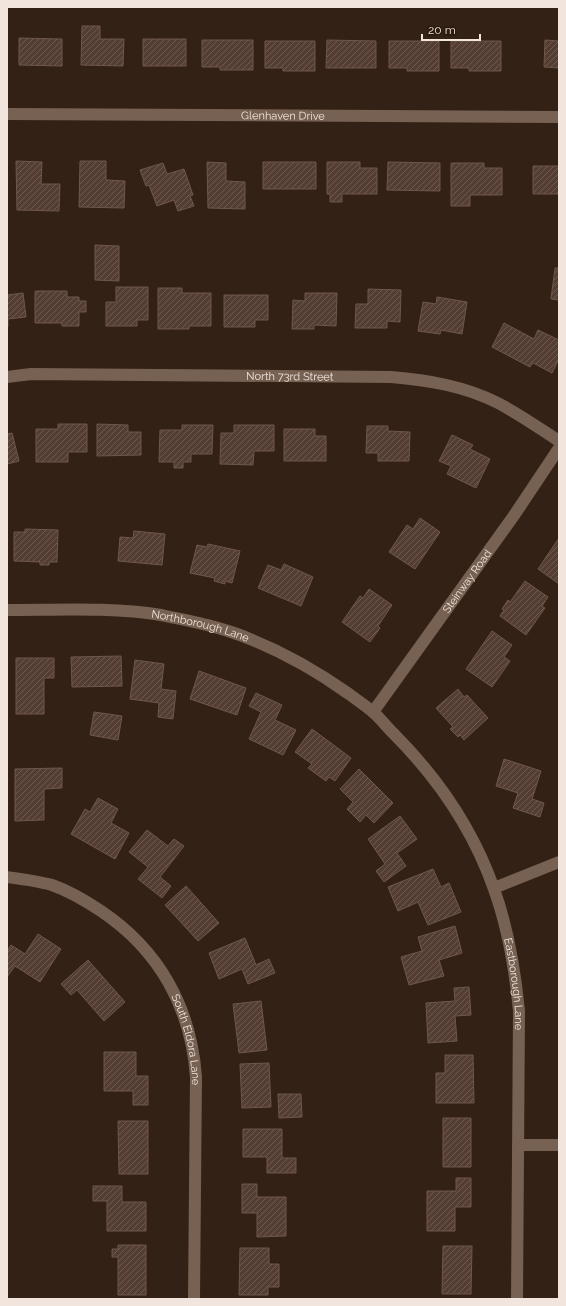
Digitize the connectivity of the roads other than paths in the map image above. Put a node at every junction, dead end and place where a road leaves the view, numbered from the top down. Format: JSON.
{"nodes":[{"id":1,"x":7,"y":114,"type":"edge"},
{"id":2,"x":559,"y":117,"type":"edge"},
{"id":3,"x":7,"y":377,"type":"edge"},
{"id":4,"x":559,"y":441,"type":"edge"},
{"id":5,"x":559,"y":448,"type":"edge"},
{"id":6,"x":7,"y":610,"type":"edge"},
{"id":7,"x":373,"y":712,"type":"junction"},
{"id":8,"x":559,"y":862,"type":"edge"},
{"id":9,"x":7,"y":877,"type":"edge"},
{"id":10,"x":494,"y":888,"type":"junction"},
{"id":11,"x":518,"y":1145,"type":"junction"},
{"id":12,"x":559,"y":1145,"type":"edge"},
{"id":13,"x":194,"y":1299,"type":"edge"},
{"id":14,"x":517,"y":1299,"type":"edge"}],
"edges":[{"from":1,"to":2,"type":"street","name":"Glenhaven Drive"},
{"from":3,"to":4,"type":"street","name":"North 73rd Street"},
{"from":5,"to":7,"type":"street","name":"Steinway Road"},
{"from":6,"to":7,"type":"street","name":"Northborough Lane"},
{"from":7,"to":10,"type":"street","name":"Eastborough Lane"},
{"from":8,"to":10,"type":"street"},
{"from":9,"to":13,"type":"street","name":"South Eldora Lane"},
{"from":10,"to":11,"type":"street","name":"Eastborough Lane"},
{"from":11,"to":12,"type":"street"},
{"from":11,"to":14,"type":"street","name":"Eastborough Lane"}]}
